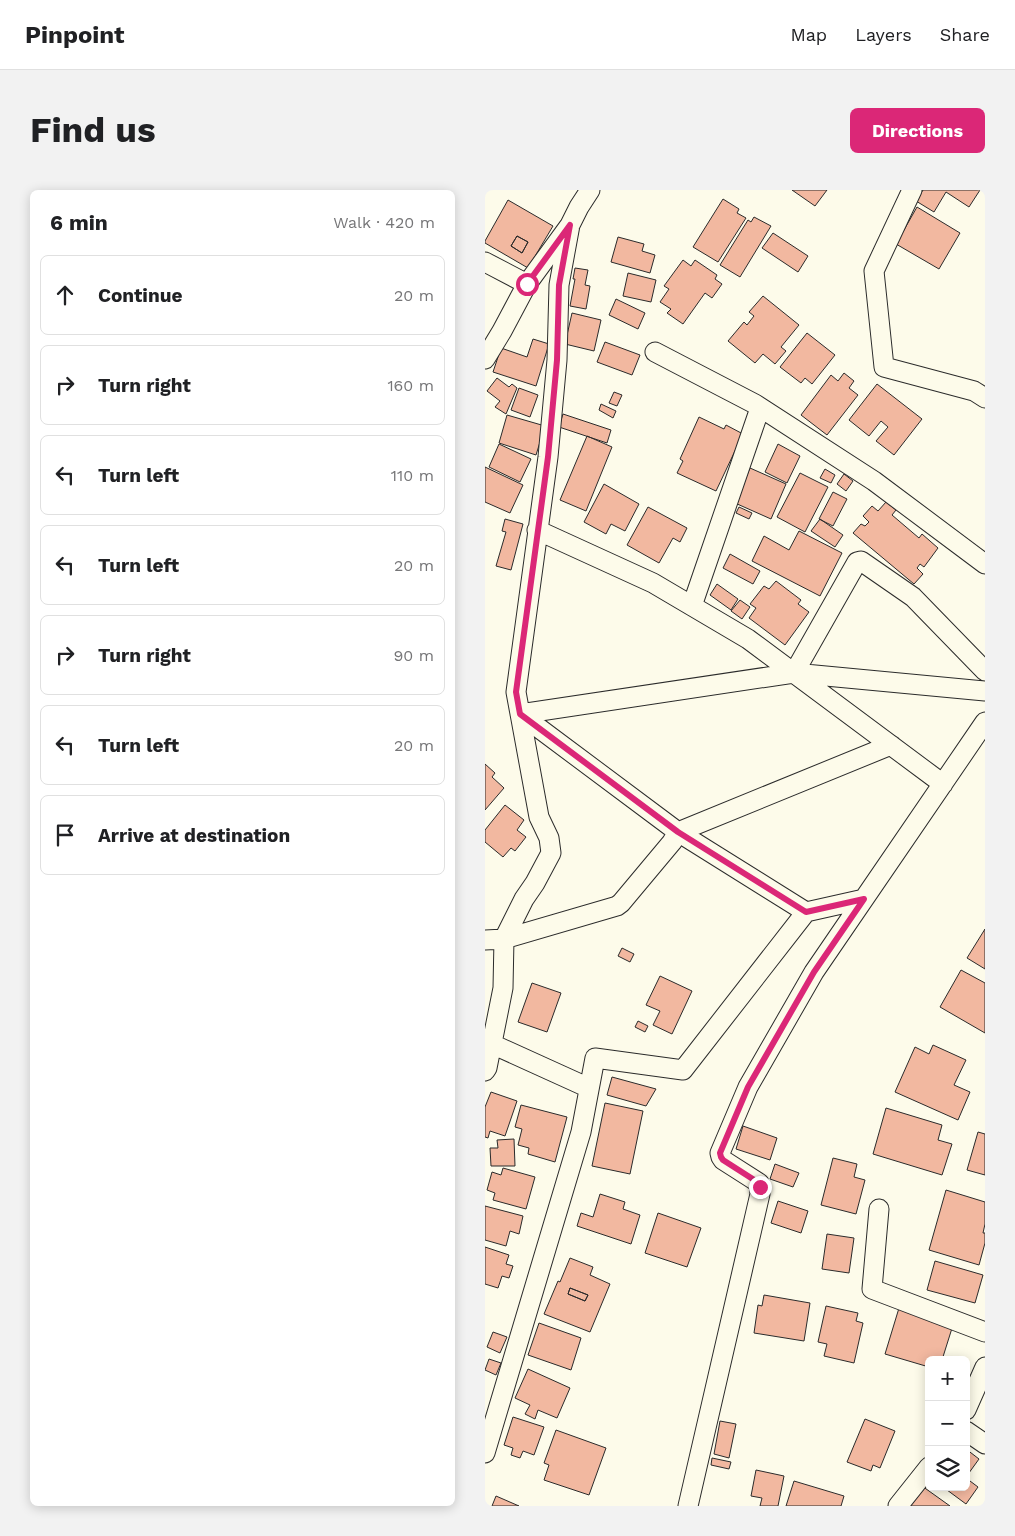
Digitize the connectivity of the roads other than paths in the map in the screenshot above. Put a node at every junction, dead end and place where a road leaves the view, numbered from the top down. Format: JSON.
{"nodes":[{"id":1,"x":590,"y":190,"type":"edge"},
{"id":2,"x":912,"y":190,"type":"edge"},
{"id":3,"x":570,"y":225,"type":"junction"},
{"id":4,"x":485,"y":262,"type":"edge"},
{"id":5,"x":527,"y":284,"type":"junction"},
{"id":6,"x":655,"y":352,"type":"dead end"},
{"id":7,"x":485,"y":359,"type":"edge"},
{"id":8,"x":985,"y":398,"type":"edge"},
{"id":9,"x":760,"y":408,"type":"junction"},
{"id":10,"x":537,"y":530,"type":"junction"},
{"id":11,"x":985,"y":564,"type":"edge"},
{"id":12,"x":692,"y":606,"type":"junction"},
{"id":13,"x":985,"y":671,"type":"edge"},
{"id":14,"x":794,"y":673,"type":"junction"},
{"id":15,"x":985,"y":691,"type":"edge"},
{"id":16,"x":520,"y":714,"type":"junction"},
{"id":17,"x":985,"y":722,"type":"edge"},
{"id":18,"x":891,"y":745,"type":"junction"},
{"id":19,"x":943,"y":784,"type":"junction"},
{"id":20,"x":678,"y":832,"type":"junction"},
{"id":21,"x":864,"y":899,"type":"junction"},
{"id":22,"x":806,"y":912,"type":"junction"},
{"id":23,"x":504,"y":939,"type":"junction"},
{"id":24,"x":485,"y":940,"type":"edge"},
{"id":25,"x":492,"y":1044,"type":"junction"},
{"id":26,"x":485,"y":1072,"type":"edge"},
{"id":27,"x":589,"y":1088,"type":"junction"},
{"id":28,"x":879,"y":1209,"type":"dead end"},
{"id":29,"x":985,"y":1332,"type":"edge"},
{"id":30,"x":985,"y":1367,"type":"edge"},
{"id":31,"x":970,"y":1401,"type":"edge"},
{"id":32,"x":970,"y":1434,"type":"edge"},
{"id":33,"x":985,"y":1444,"type":"edge"},
{"id":34,"x":485,"y":1453,"type":"edge"},
{"id":35,"x":925,"y":1472,"type":"edge"},
{"id":36,"x":688,"y":1506,"type":"edge"},
{"id":37,"x":898,"y":1506,"type":"edge"}],
"edges":[{"from":1,"to":3,"type":"street"},
{"from":2,"to":8,"type":"street"},
{"from":3,"to":5,"type":"street"},
{"from":3,"to":10,"type":"street"},
{"from":4,"to":5,"type":"street"},
{"from":5,"to":7,"type":"street"},
{"from":6,"to":9,"type":"street"},
{"from":9,"to":11,"type":"street"},
{"from":9,"to":12,"type":"street"},
{"from":10,"to":12,"type":"street"},
{"from":10,"to":16,"type":"street"},
{"from":12,"to":14,"type":"street"},
{"from":13,"to":14,"type":"street"},
{"from":14,"to":15,"type":"street"},
{"from":14,"to":16,"type":"street"},
{"from":14,"to":18,"type":"street"},
{"from":16,"to":20,"type":"street"},
{"from":16,"to":23,"type":"street"},
{"from":17,"to":19,"type":"street"},
{"from":18,"to":19,"type":"street"},
{"from":18,"to":20,"type":"street"},
{"from":19,"to":21,"type":"street"},
{"from":20,"to":22,"type":"street"},
{"from":20,"to":23,"type":"street"},
{"from":21,"to":22,"type":"street"},
{"from":21,"to":36,"type":"street"},
{"from":22,"to":27,"type":"street"},
{"from":23,"to":24,"type":"street"},
{"from":23,"to":25,"type":"street"},
{"from":25,"to":26,"type":"street"},
{"from":25,"to":27,"type":"street"},
{"from":27,"to":34,"type":"street"},
{"from":28,"to":29,"type":"street"},
{"from":30,"to":31,"type":"street"},
{"from":32,"to":33,"type":"street"},
{"from":35,"to":37,"type":"street"}]}
